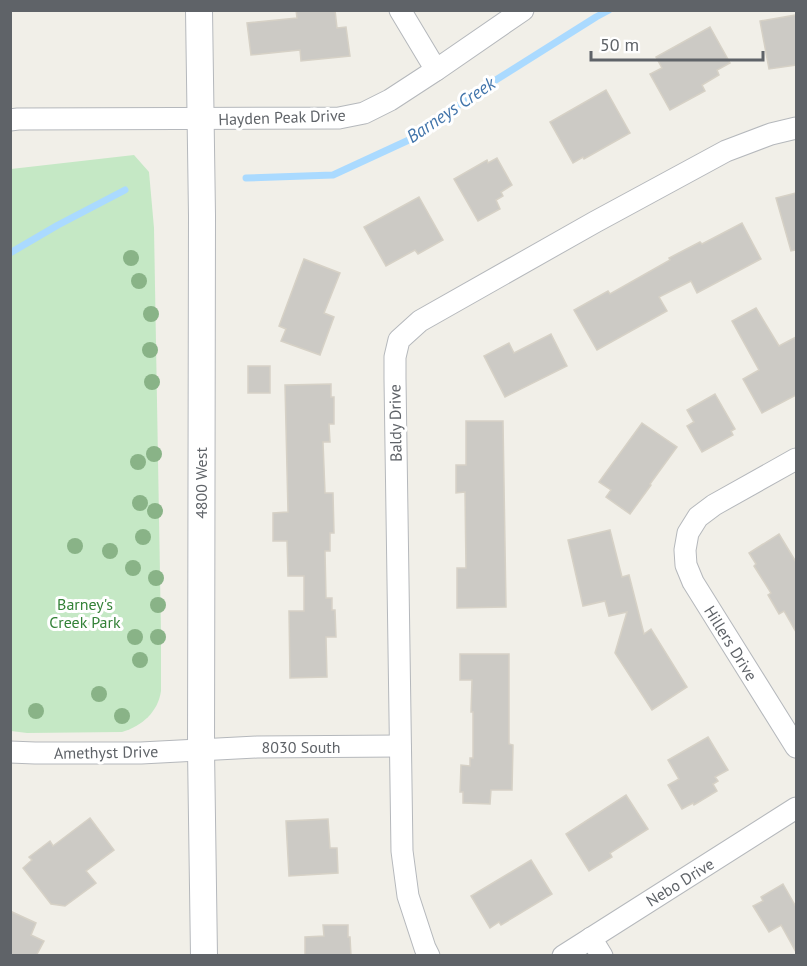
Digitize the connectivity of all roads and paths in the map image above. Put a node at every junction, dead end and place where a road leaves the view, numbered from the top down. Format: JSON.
{"nodes":[{"id":1,"x":199,"y":10,"type":"edge"},
{"id":2,"x":400,"y":10,"type":"edge"},
{"id":3,"x":523,"y":10,"type":"edge"},
{"id":4,"x":436,"y":70,"type":"junction"},
{"id":5,"x":201,"y":119,"type":"junction"},
{"id":6,"x":10,"y":120,"type":"edge"},
{"id":7,"x":796,"y":128,"type":"edge"},
{"id":8,"x":796,"y":459,"type":"edge"},
{"id":9,"x":400,"y":746,"type":"junction"},
{"id":10,"x":796,"y":747,"type":"edge"},
{"id":11,"x":201,"y":750,"type":"junction"},
{"id":12,"x":10,"y":752,"type":"edge"},
{"id":13,"x":796,"y":808,"type":"edge"},
{"id":14,"x":597,"y":947,"type":"edge"},
{"id":15,"x":204,"y":956,"type":"edge"},
{"id":16,"x":429,"y":956,"type":"edge"},
{"id":17,"x":563,"y":956,"type":"edge"}],
"edges":[{"from":1,"to":5,"type":"street","name":"4800 West"},
{"from":2,"to":4,"type":"street"},
{"from":3,"to":4,"type":"street","name":"Hayden Peak Drive"},
{"from":4,"to":5,"type":"street","name":"Hayden Peak Drive"},
{"from":5,"to":6,"type":"street","name":"Hayden Peak Drive"},
{"from":5,"to":11,"type":"street","name":"4800 West"},
{"from":7,"to":9,"type":"street","name":"Baldy Drive"},
{"from":8,"to":10,"type":"street","name":"Hillers Drive"},
{"from":9,"to":11,"type":"street","name":"8030 South"},
{"from":9,"to":16,"type":"street","name":"Baldy Drive"},
{"from":11,"to":12,"type":"street","name":"Amethyst Drive"},
{"from":11,"to":15,"type":"street","name":"4800 West"},
{"from":13,"to":14,"type":"street","name":"Nebo Drive"},
{"from":14,"to":17,"type":"street","name":"Nebo Drive"}]}
